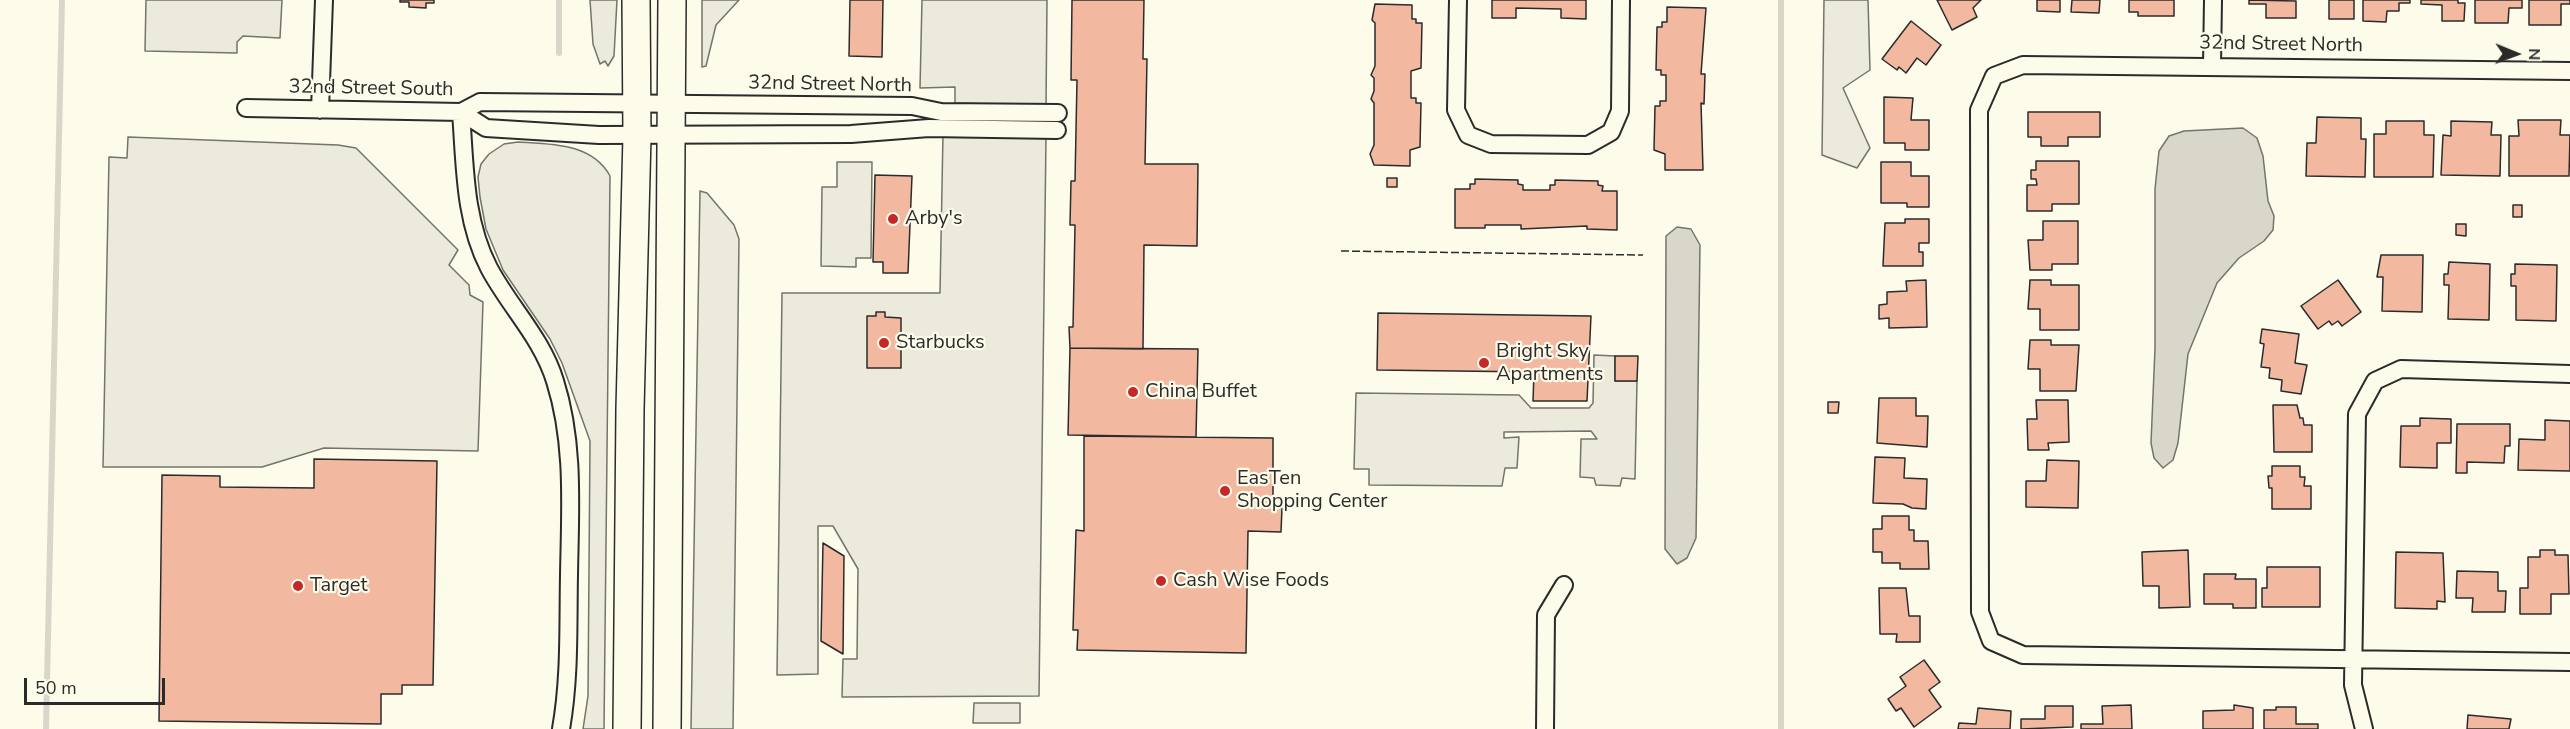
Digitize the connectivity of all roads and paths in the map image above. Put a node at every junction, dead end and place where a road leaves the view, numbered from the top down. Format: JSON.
{"nodes":[{"id":1,"x":324,"y":0,"type":"edge"},
{"id":2,"x":636,"y":0,"type":"edge"},
{"id":3,"x":672,"y":0,"type":"edge"},
{"id":4,"x":1458,"y":0,"type":"edge"},
{"id":5,"x":1621,"y":0,"type":"edge"},
{"id":6,"x":2213,"y":0,"type":"edge"},
{"id":7,"x":2212,"y":65,"type":"junction"},
{"id":8,"x":2570,"y":71,"type":"edge"},
{"id":9,"x":637,"y":103,"type":"junction"},
{"id":10,"x":670,"y":104,"type":"junction"},
{"id":11,"x":246,"y":108,"type":"dead end"},
{"id":12,"x":320,"y":110,"type":"junction"},
{"id":13,"x":461,"y":112,"type":"junction"},
{"id":14,"x":637,"y":136,"type":"junction"},
{"id":15,"x":670,"y":136,"type":"junction"},
{"id":16,"x":2570,"y":374,"type":"edge"},
{"id":17,"x":1564,"y":585,"type":"dead end"},
{"id":18,"x":2353,"y":658,"type":"junction"},
{"id":19,"x":2570,"y":662,"type":"edge"},
{"id":20,"x":561,"y":729,"type":"edge"},
{"id":21,"x":627,"y":729,"type":"edge"},
{"id":22,"x":667,"y":729,"type":"edge"},
{"id":23,"x":1545,"y":729,"type":"edge"},
{"id":24,"x":2364,"y":729,"type":"edge"}],
"edges":[{"from":1,"to":12,"type":"street"},
{"from":2,"to":9,"type":"main road"},
{"from":3,"to":10,"type":"main road"},
{"from":4,"to":5,"type":"street"},
{"from":6,"to":7,"type":"street"},
{"from":7,"to":8,"type":"street","name":"32nd Street North"},
{"from":7,"to":18,"type":"street","name":"32nd Street North"},
{"from":9,"to":10,"type":"street","name":"32nd Street North"},
{"from":9,"to":13,"type":"street","name":"32nd Street South"},
{"from":9,"to":14,"type":"main road"},
{"from":10,"to":15,"type":"main road"},
{"from":10,"to":15,"type":"street","name":"32nd Street North"},
{"from":11,"to":12,"type":"street","name":"32nd Street South"},
{"from":12,"to":13,"type":"street","name":"32nd Street South"},
{"from":13,"to":14,"type":"street","name":"32nd Street North"},
{"from":13,"to":20,"type":"street"},
{"from":14,"to":15,"type":"street","name":"32nd Street North"},
{"from":14,"to":21,"type":"main road"},
{"from":15,"to":22,"type":"main road"},
{"from":16,"to":18,"type":"street"},
{"from":17,"to":23,"type":"street"},
{"from":18,"to":19,"type":"street"},
{"from":18,"to":24,"type":"street"}]}
